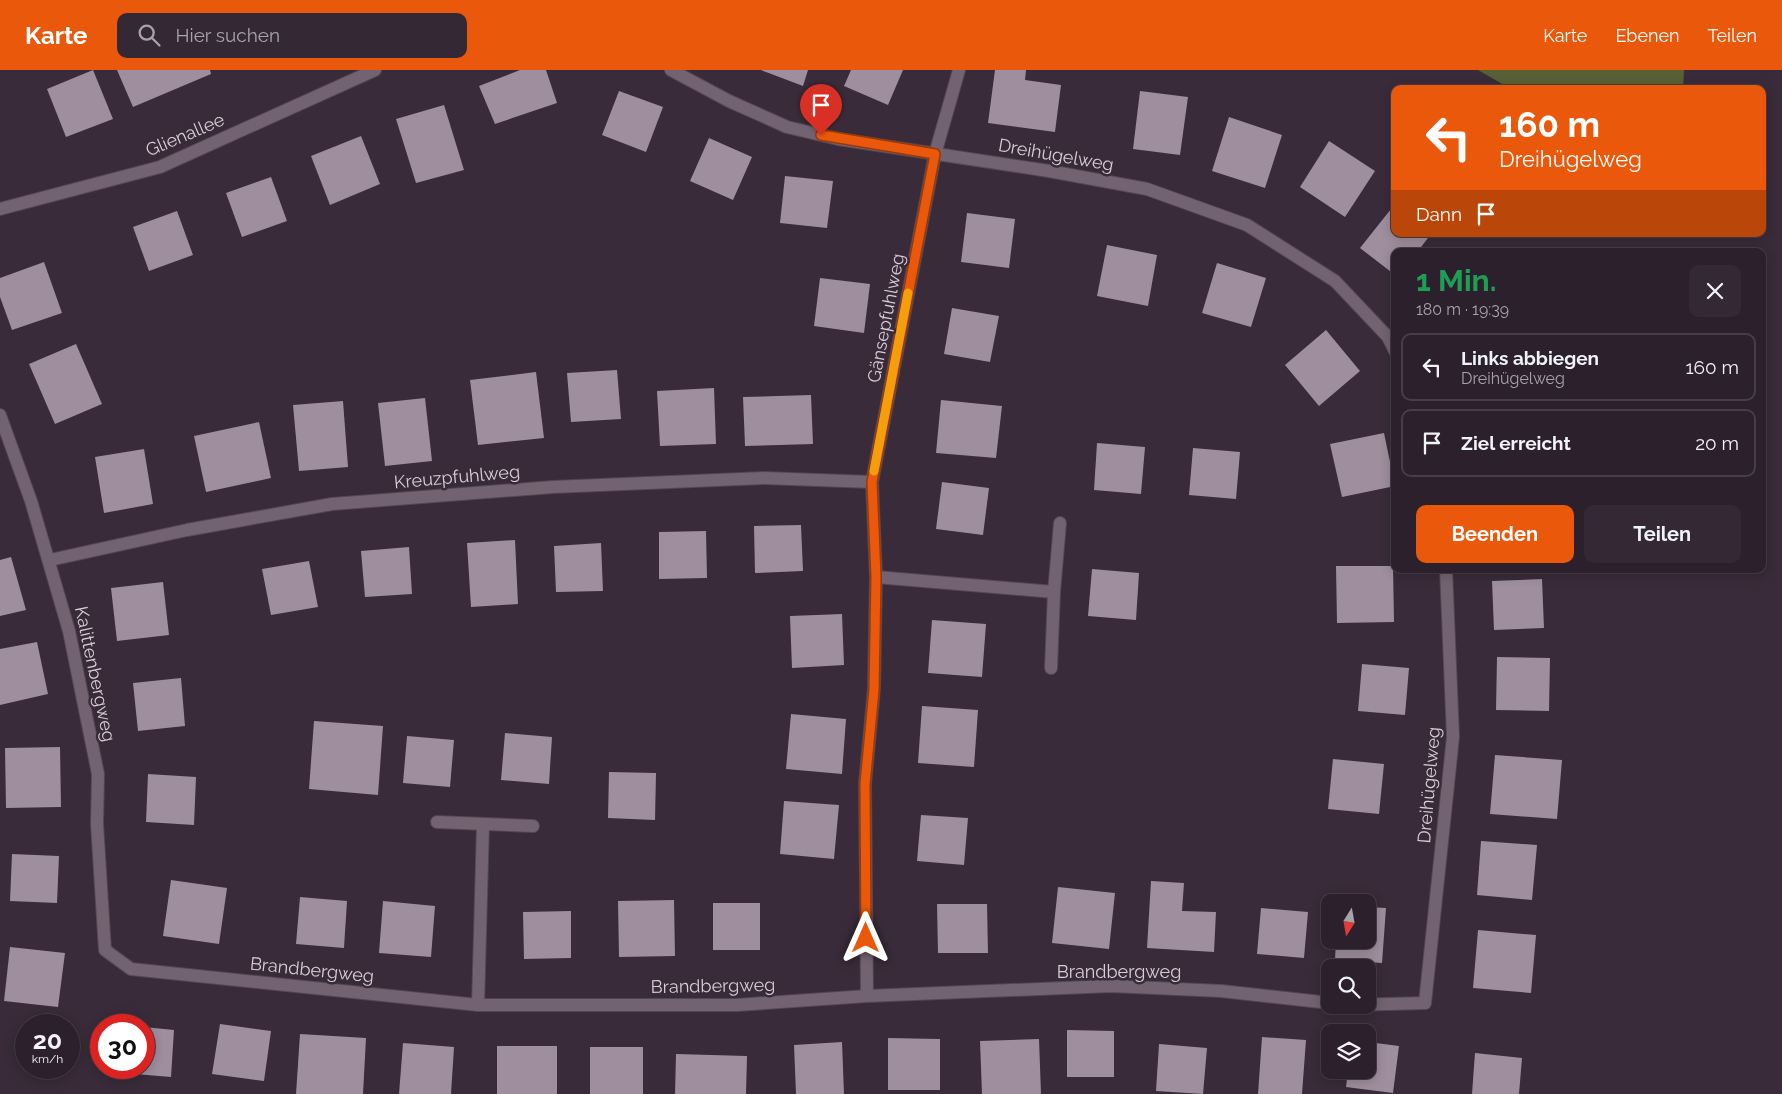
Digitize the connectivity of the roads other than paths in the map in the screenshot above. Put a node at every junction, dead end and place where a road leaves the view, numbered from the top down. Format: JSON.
{"nodes":[{"id":1,"x":375,"y":70,"type":"edge"},
{"id":2,"x":671,"y":70,"type":"edge"},
{"id":3,"x":959,"y":70,"type":"edge"},
{"id":4,"x":935,"y":154,"type":"junction"},
{"id":5,"x":0,"y":209,"type":"edge"},
{"id":6,"x":1391,"y":342,"type":"edge"},
{"id":7,"x":0,"y":415,"type":"edge"},
{"id":8,"x":872,"y":482,"type":"junction"},
{"id":9,"x":1060,"y":523,"type":"dead end"},
{"id":10,"x":50,"y":560,"type":"junction"},
{"id":11,"x":1446,"y":573,"type":"edge"},
{"id":12,"x":876,"y":577,"type":"junction"},
{"id":13,"x":1054,"y":592,"type":"junction"},
{"id":14,"x":1050,"y":668,"type":"dead end"},
{"id":15,"x":437,"y":822,"type":"dead end"},
{"id":16,"x":483,"y":824,"type":"junction"},
{"id":17,"x":533,"y":826,"type":"dead end"},
{"id":18,"x":105,"y":950,"type":"joint"},
{"id":19,"x":867,"y":996,"type":"junction"},
{"id":20,"x":1321,"y":1002,"type":"edge"},
{"id":21,"x":1376,"y":1004,"type":"edge"},
{"id":22,"x":478,"y":1005,"type":"junction"}],
"edges":[{"from":1,"to":5,"type":"street","name":"Glienallee"},
{"from":2,"to":4,"type":"street","name":"Dreihügelweg"},
{"from":3,"to":4,"type":"street","name":"Gänsepfuhlweg"},
{"from":4,"to":6,"type":"street","name":"Dreihügelweg"},
{"from":4,"to":8,"type":"street","name":"Gänsepfuhlweg"},
{"from":7,"to":10,"type":"street","name":"Kalittenbergweg"},
{"from":8,"to":10,"type":"street","name":"Kreuzpfuhlweg"},
{"from":8,"to":12,"type":"street","name":"Gänsepfuhlweg"},
{"from":9,"to":13,"type":"street"},
{"from":10,"to":18,"type":"street","name":"Kalittenbergweg"},
{"from":11,"to":21,"type":"street","name":"Dreihügelweg"},
{"from":12,"to":13,"type":"street"},
{"from":12,"to":19,"type":"street","name":"Gänsepfuhlweg"},
{"from":13,"to":14,"type":"street"},
{"from":15,"to":16,"type":"street"},
{"from":16,"to":17,"type":"street"},
{"from":16,"to":22,"type":"street"},
{"from":18,"to":22,"type":"street","name":"Brandbergweg"},
{"from":19,"to":20,"type":"street","name":"Brandbergweg"},
{"from":19,"to":22,"type":"street","name":"Brandbergweg"}]}
